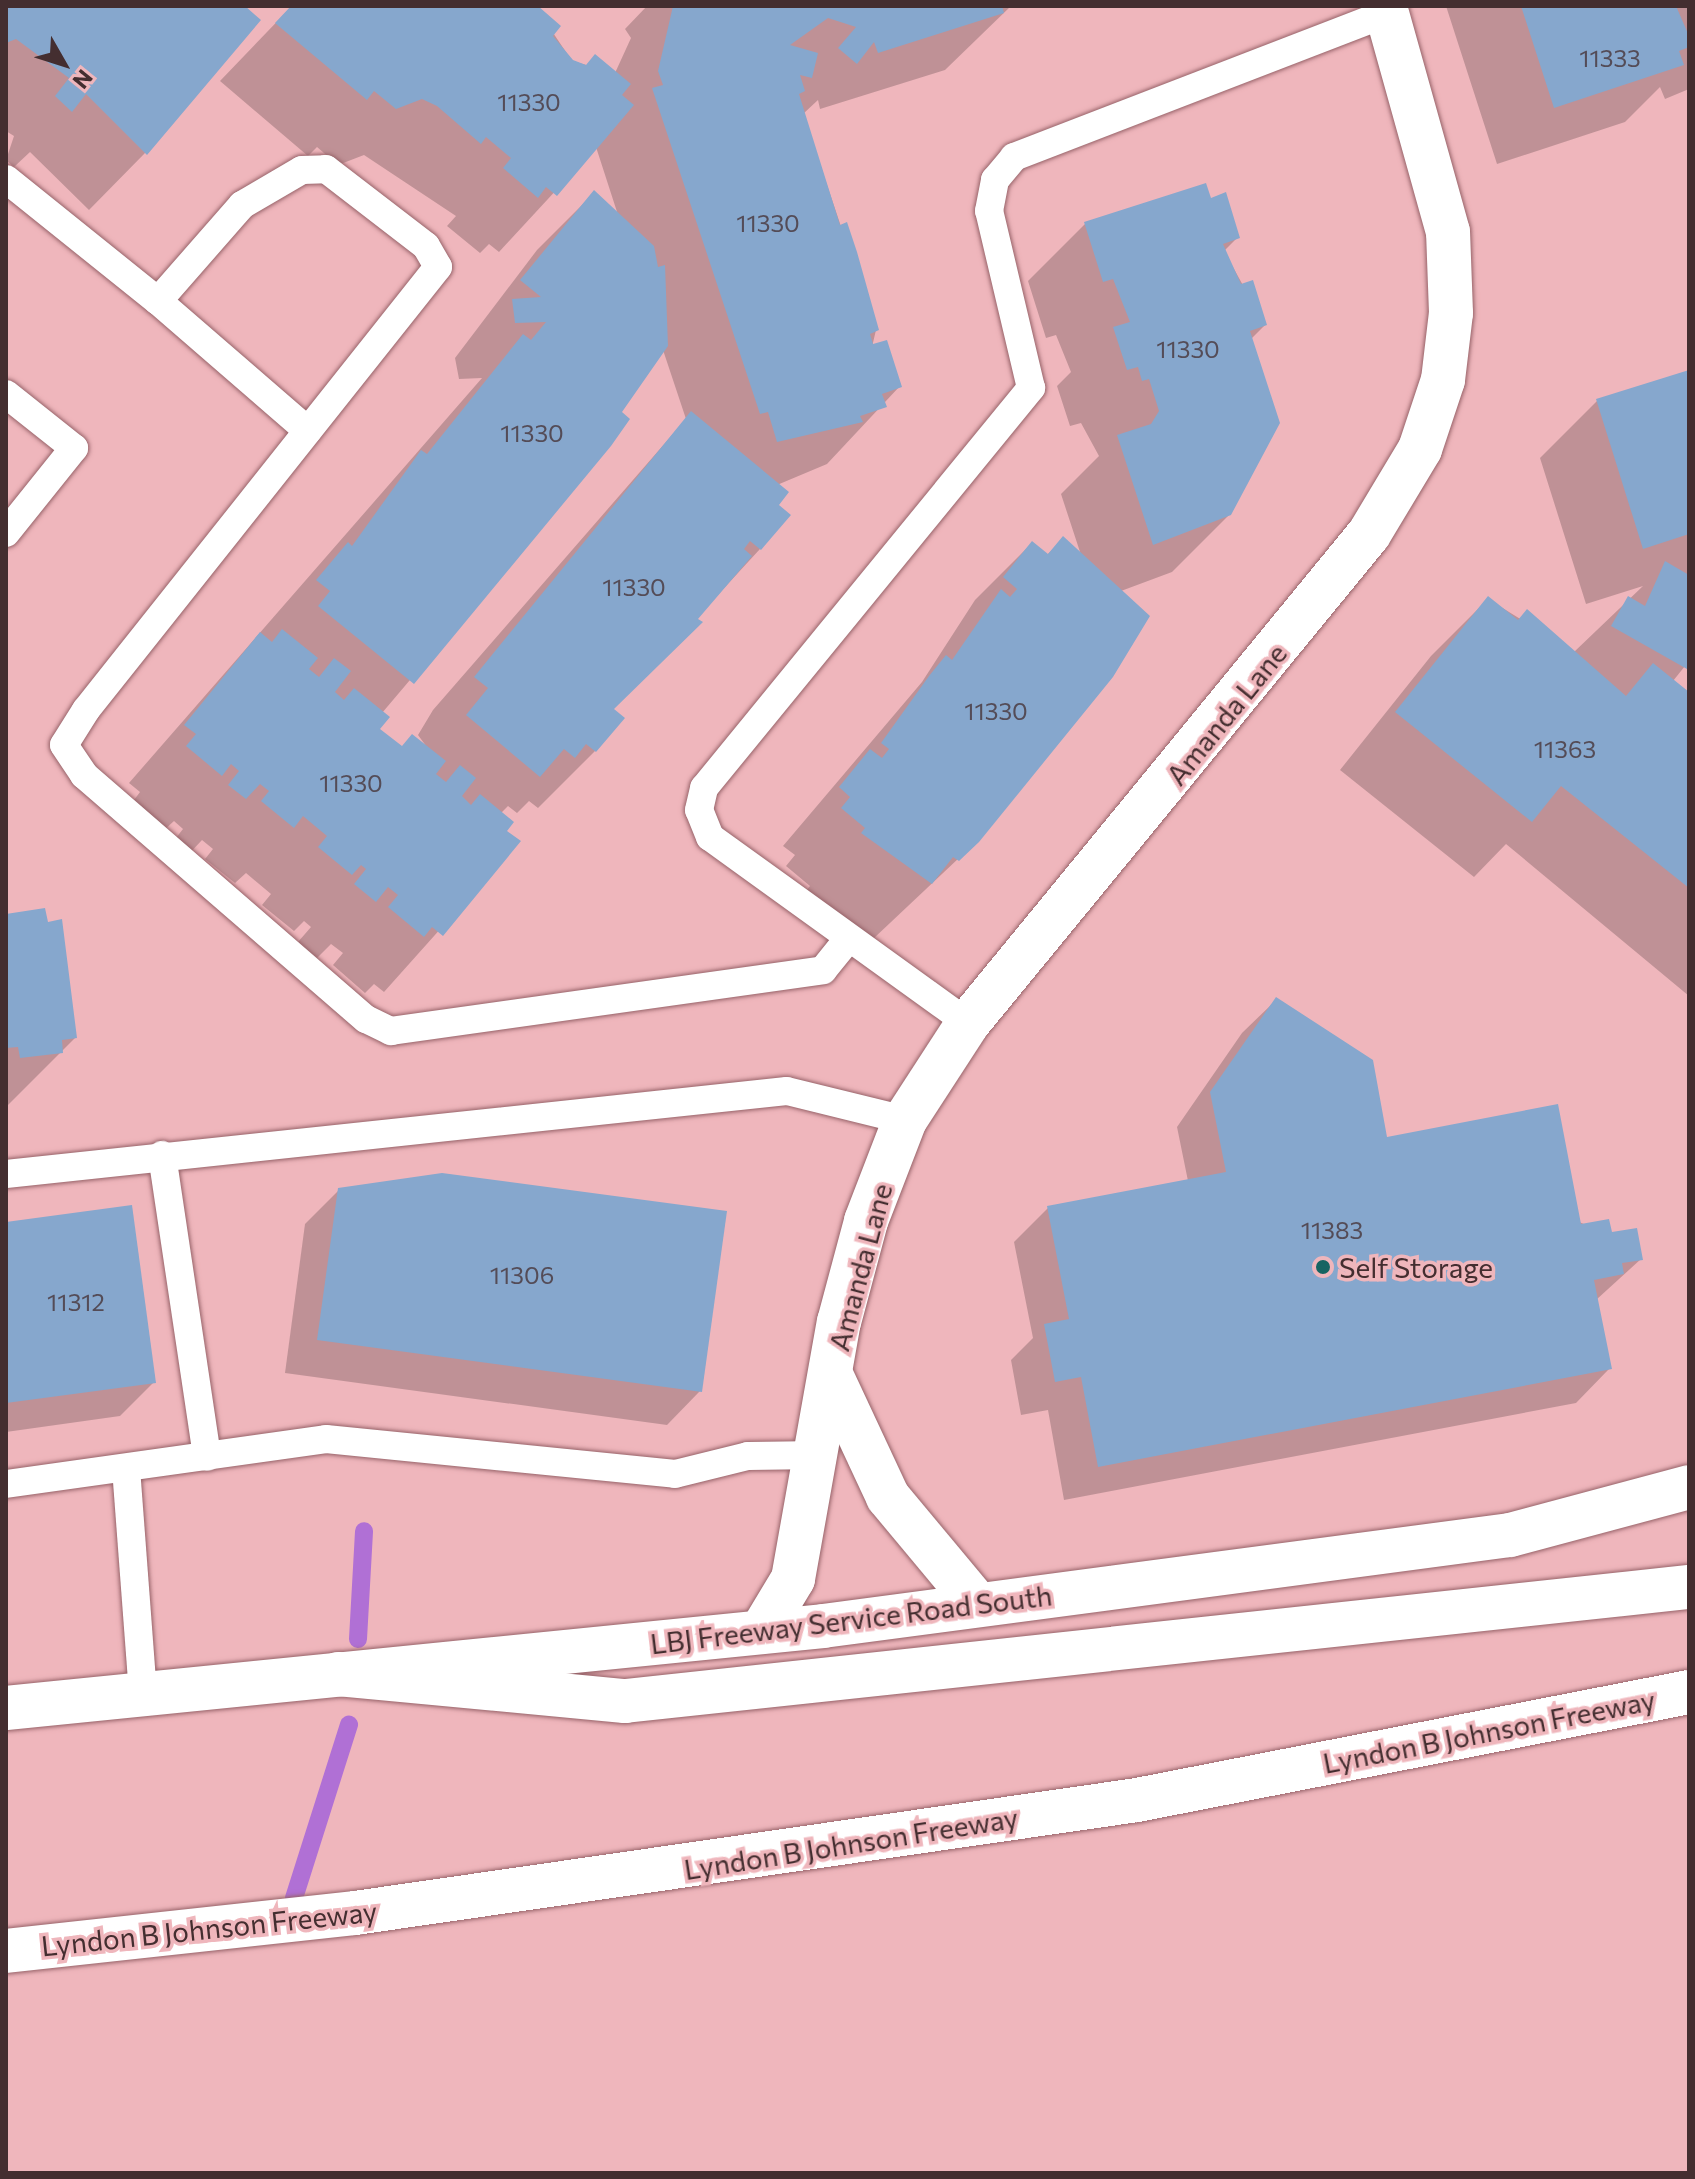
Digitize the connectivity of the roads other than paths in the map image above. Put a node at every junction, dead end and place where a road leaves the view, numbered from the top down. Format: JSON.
{"nodes":[{"id":1,"x":1386,"y":9,"type":"edge"},
{"id":2,"x":6,"y":179,"type":"edge"},
{"id":3,"x":158,"y":301,"type":"junction"},
{"id":4,"x":6,"y":394,"type":"edge"},
{"id":5,"x":308,"y":431,"type":"junction"},
{"id":6,"x":6,"y":533,"type":"edge"},
{"id":7,"x":848,"y":939,"type":"junction"},
{"id":8,"x":968,"y":1023,"type":"junction"},
{"id":9,"x":905,"y":1120,"type":"junction"},
{"id":10,"x":162,"y":1155,"type":"junction"},
{"id":11,"x":6,"y":1174,"type":"edge"},
{"id":12,"x":832,"y":1377,"type":"junction"},
{"id":13,"x":820,"y":1455,"type":"junction"},
{"id":14,"x":207,"y":1457,"type":"junction"},
{"id":15,"x":126,"y":1468,"type":"junction"},
{"id":16,"x":6,"y":1484,"type":"edge"},
{"id":17,"x":1689,"y":1487,"type":"edge"},
{"id":18,"x":1689,"y":1587,"type":"edge"},
{"id":19,"x":977,"y":1604,"type":"junction"},
{"id":20,"x":761,"y":1632,"type":"junction"},
{"id":21,"x":338,"y":1674,"type":"junction"},
{"id":22,"x":1689,"y":1692,"type":"edge"},
{"id":23,"x":143,"y":1694,"type":"junction"},
{"id":24,"x":6,"y":1708,"type":"edge"},
{"id":25,"x":6,"y":1951,"type":"edge"}],
"edges":[{"from":1,"to":7,"type":"lane"},
{"from":1,"to":8,"type":"main road","name":"Amanda Lane"},
{"from":2,"to":3,"type":"lane"},
{"from":3,"to":5,"type":"lane"},
{"from":3,"to":5,"type":"lane"},
{"from":4,"to":6,"type":"lane"},
{"from":5,"to":7,"type":"lane"},
{"from":7,"to":8,"type":"lane"},
{"from":8,"to":9,"type":"main road","name":"Amanda Lane"},
{"from":9,"to":10,"type":"lane"},
{"from":9,"to":12,"type":"main road","name":"Amanda Lane"},
{"from":10,"to":11,"type":"lane"},
{"from":10,"to":14,"type":"lane"},
{"from":12,"to":13,"type":"main road","name":"Amanda Lane"},
{"from":12,"to":19,"type":"main road","name":"Amanda Lane"},
{"from":13,"to":14,"type":"lane"},
{"from":13,"to":20,"type":"main road","name":"Amanda Lane"},
{"from":14,"to":15,"type":"lane"},
{"from":15,"to":16,"type":"lane"},
{"from":15,"to":23,"type":"lane"},
{"from":17,"to":19,"type":"main road","name":"LBJ Freeway Service Road South"},
{"from":18,"to":21,"type":"main road"},
{"from":19,"to":20,"type":"main road","name":"LBJ Freeway Service Road South"},
{"from":20,"to":21,"type":"main road","name":"LBJ Freeway Service Road South"},
{"from":21,"to":23,"type":"main road","name":"LBJ Freeway Service Road South"},
{"from":22,"to":25,"type":"main road","name":"Lyndon B Johnson Freeway"},
{"from":23,"to":24,"type":"main road","name":"LBJ Freeway Service Road South"}]}
